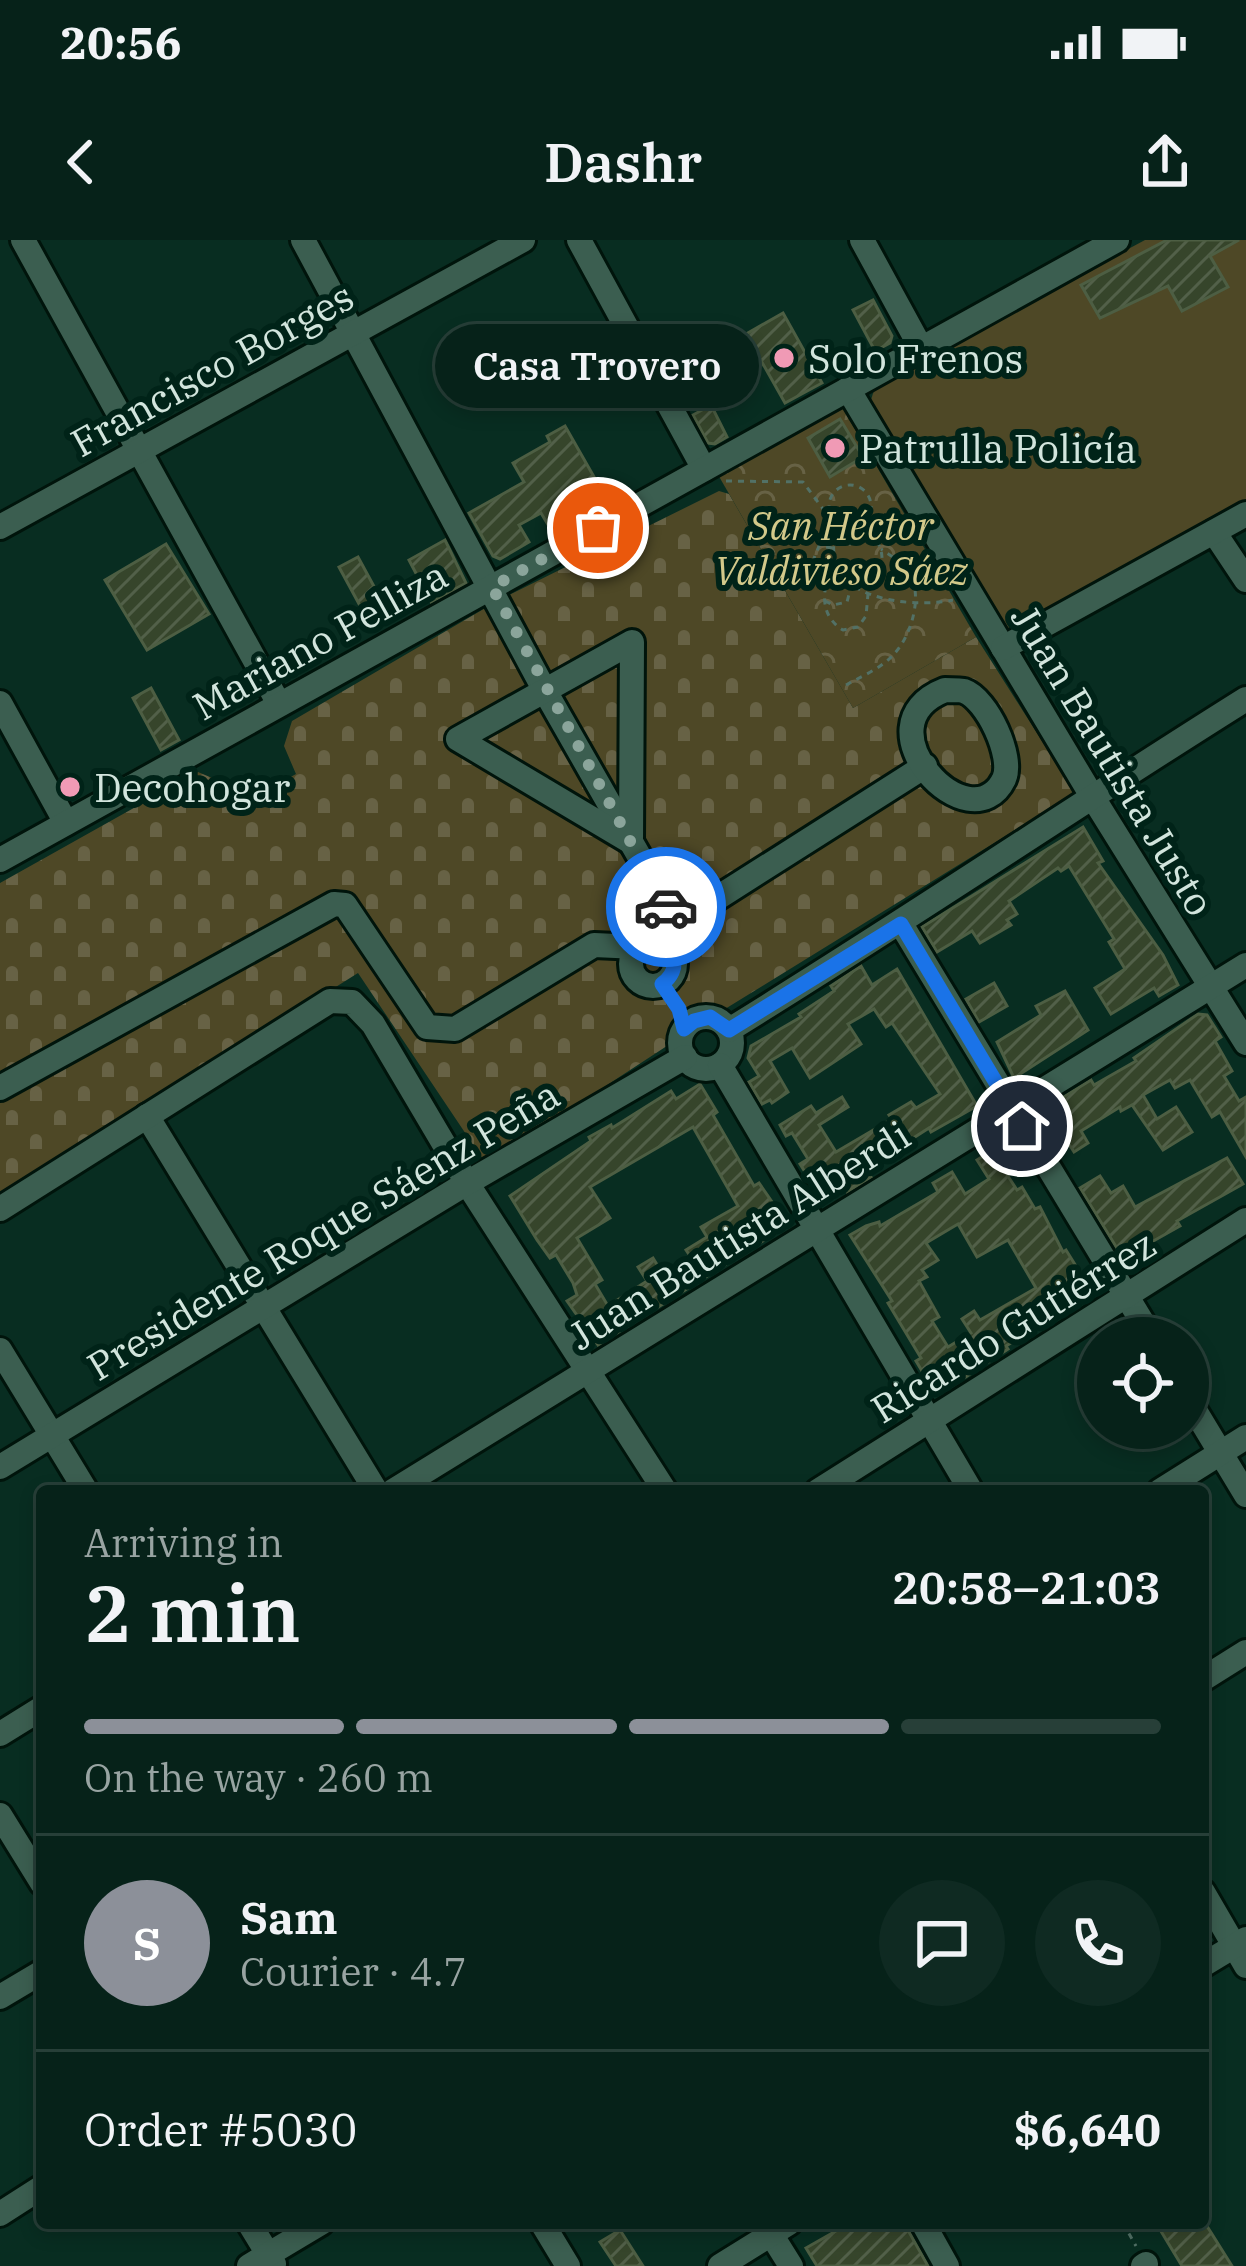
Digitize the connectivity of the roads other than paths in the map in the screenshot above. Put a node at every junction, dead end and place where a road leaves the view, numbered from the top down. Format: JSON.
{"nodes":[{"id":1,"x":23,"y":240,"type":"edge"},
{"id":2,"x":303,"y":240,"type":"edge"},
{"id":3,"x":523,"y":240,"type":"edge"},
{"id":4,"x":579,"y":240,"type":"edge"},
{"id":5,"x":862,"y":240,"type":"edge"},
{"id":6,"x":1117,"y":240,"type":"edge"},
{"id":7,"x":355,"y":332,"type":"junction"},
{"id":8,"x":922,"y":348,"type":"junction"},
{"id":9,"x":848,"y":389,"type":"junction"},
{"id":10,"x":139,"y":450,"type":"junction"},
{"id":11,"x":704,"y":469,"type":"junction"},
{"id":12,"x":1246,"y":514,"type":"edge"},
{"id":13,"x":0,"y":527,"type":"edge"},
{"id":14,"x":1214,"y":532,"type":"junction"},
{"id":15,"x":1246,"y":580,"type":"edge"},
{"id":16,"x":492,"y":587,"type":"junction"},
{"id":17,"x":1003,"y":648,"type":"junction"},
{"id":18,"x":545,"y":691,"type":"junction"},
{"id":19,"x":1246,"y":699,"type":"edge"},
{"id":20,"x":0,"y":704,"type":"edge"},
{"id":21,"x":279,"y":704,"type":"junction"},
{"id":22,"x":925,"y":766,"type":"junction"},
{"id":23,"x":1092,"y":796,"type":"junction"},
{"id":24,"x":66,"y":823,"type":"junction"},
{"id":25,"x":631,"y":842,"type":"junction"},
{"id":26,"x":0,"y":860,"type":"edge"},
{"id":27,"x":663,"y":898,"type":"junction"},
{"id":28,"x":901,"y":924,"type":"junction"},
{"id":29,"x":645,"y":944,"type":"junction"},
{"id":30,"x":1246,"y":964,"type":"edge"},
{"id":31,"x":1209,"y":987,"type":"junction"},
{"id":32,"x":688,"y":1018,"type":"junction"},
{"id":33,"x":729,"y":1030,"type":"junction"},
{"id":34,"x":1246,"y":1043,"type":"edge"},
{"id":35,"x":685,"y":1057,"type":"junction"},
{"id":36,"x":720,"y":1065,"type":"junction"},
{"id":37,"x":0,"y":1088,"type":"edge"},
{"id":38,"x":1012,"y":1109,"type":"junction"},
{"id":39,"x":147,"y":1117,"type":"junction"},
{"id":40,"x":466,"y":1183,"type":"junction"},
{"id":41,"x":0,"y":1209,"type":"edge"},
{"id":42,"x":1246,"y":1220,"type":"edge"},
{"id":43,"x":817,"y":1229,"type":"junction"},
{"id":44,"x":1127,"y":1297,"type":"junction"},
{"id":45,"x":262,"y":1308,"type":"junction"},
{"id":46,"x":1139,"y":1317,"type":"edge"},
{"id":47,"x":0,"y":1350,"type":"edge"},
{"id":48,"x":586,"y":1372,"type":"junction"},
{"id":49,"x":930,"y":1421,"type":"junction"},
{"id":50,"x":1209,"y":1433,"type":"edge"},
{"id":51,"x":50,"y":1436,"type":"junction"},
{"id":52,"x":1246,"y":1437,"type":"edge"},
{"id":53,"x":1221,"y":1453,"type":"junction"},
{"id":54,"x":0,"y":1467,"type":"edge"},
{"id":55,"x":82,"y":1485,"type":"edge"},
{"id":56,"x":372,"y":1485,"type":"edge"},
{"id":57,"x":403,"y":1485,"type":"edge"},
{"id":58,"x":661,"y":1485,"type":"edge"},
{"id":59,"x":828,"y":1485,"type":"edge"},
{"id":60,"x":967,"y":1485,"type":"edge"},
{"id":61,"x":1170,"y":1485,"type":"edge"},
{"id":62,"x":1246,"y":1495,"type":"edge"},
{"id":63,"x":1246,"y":1652,"type":"edge"},
{"id":64,"x":1209,"y":1674,"type":"edge"},
{"id":65,"x":36,"y":1712,"type":"edge"},
{"id":66,"x":0,"y":1734,"type":"edge"},
{"id":67,"x":0,"y":1815,"type":"edge"},
{"id":68,"x":36,"y":1873,"type":"edge"},
{"id":69,"x":1209,"y":1901,"type":"edge"},
{"id":70,"x":1242,"y":1950,"type":"edge"},
{"id":71,"x":1209,"y":1963,"type":"edge"},
{"id":72,"x":36,"y":1976,"type":"edge"},
{"id":73,"x":0,"y":1997,"type":"edge"},
{"id":74,"x":36,"y":2191,"type":"edge"},
{"id":75,"x":0,"y":2214,"type":"edge"},
{"id":76,"x":251,"y":2229,"type":"edge"},
{"id":77,"x":312,"y":2229,"type":"edge"},
{"id":78,"x":546,"y":2229,"type":"edge"},
{"id":79,"x":780,"y":2229,"type":"edge"},
{"id":80,"x":925,"y":2229,"type":"edge"},
{"id":81,"x":264,"y":2262,"type":"edge"},
{"id":82,"x":568,"y":2266,"type":"edge"},
{"id":83,"x":720,"y":2266,"type":"edge"},
{"id":84,"x":790,"y":2266,"type":"edge"},
{"id":85,"x":947,"y":2266,"type":"edge"}],
"edges":[{"from":1,"to":10,"type":"street"},
{"from":2,"to":7,"type":"street"},
{"from":3,"to":7,"type":"street","name":"Francisco Borges"},
{"from":4,"to":11,"type":"street"},
{"from":5,"to":8,"type":"street"},
{"from":6,"to":8,"type":"street","name":"Mariano Pelliza"},
{"from":7,"to":10,"type":"street","name":"Francisco Borges"},
{"from":7,"to":16,"type":"street"},
{"from":8,"to":9,"type":"street","name":"Mariano Pelliza"},
{"from":9,"to":11,"type":"street","name":"Mariano Pelliza"},
{"from":9,"to":17,"type":"street","name":"Juan Bautista Justo"},
{"from":10,"to":13,"type":"street","name":"Francisco Borges"},
{"from":10,"to":21,"type":"street"},
{"from":11,"to":16,"type":"street","name":"Mariano Pelliza"},
{"from":12,"to":14,"type":"street"},
{"from":14,"to":15,"type":"street"},
{"from":14,"to":17,"type":"street"},
{"from":16,"to":18,"type":"street"},
{"from":16,"to":21,"type":"street","name":"Mariano Pelliza"},
{"from":17,"to":23,"type":"street","name":"Juan Bautista Justo"},
{"from":18,"to":25,"type":"street"},
{"from":18,"to":25,"type":"street"},
{"from":18,"to":25,"type":"street"},
{"from":19,"to":23,"type":"street"},
{"from":20,"to":24,"type":"street"},
{"from":21,"to":24,"type":"street","name":"Mariano Pelliza"},
{"from":22,"to":22,"type":"street"},
{"from":22,"to":27,"type":"street"},
{"from":23,"to":28,"type":"street"},
{"from":23,"to":31,"type":"street","name":"Juan Bautista Justo"},
{"from":24,"to":26,"type":"street","name":"Mariano Pelliza"},
{"from":25,"to":27,"type":"street"},
{"from":27,"to":29,"type":"street"},
{"from":28,"to":33,"type":"street"},
{"from":28,"to":38,"type":"street"},
{"from":29,"to":32,"type":"street"},
{"from":29,"to":37,"type":"street"},
{"from":30,"to":31,"type":"street","name":"Juan Bautista Alberdi"},
{"from":31,"to":34,"type":"street","name":"Juan Bautista Justo"},
{"from":31,"to":38,"type":"street","name":"Juan Bautista Alberdi"},
{"from":32,"to":33,"type":"street"},
{"from":32,"to":35,"type":"street"},
{"from":33,"to":36,"type":"street"},
{"from":35,"to":36,"type":"street"},
{"from":35,"to":40,"type":"street","name":"Presidente Roque Sáenz Peña"},
{"from":36,"to":43,"type":"street"},
{"from":38,"to":43,"type":"street","name":"Juan Bautista Alberdi"},
{"from":38,"to":44,"type":"street"},
{"from":39,"to":40,"type":"street"},
{"from":39,"to":41,"type":"street"},
{"from":39,"to":45,"type":"street"},
{"from":40,"to":45,"type":"street","name":"Presidente Roque Sáenz Peña"},
{"from":40,"to":48,"type":"street"},
{"from":42,"to":44,"type":"street","name":"Ricardo Gutiérrez"},
{"from":43,"to":48,"type":"street","name":"Juan Bautista Alberdi"},
{"from":43,"to":49,"type":"street"},
{"from":44,"to":46,"type":"street"},
{"from":44,"to":49,"type":"street","name":"Ricardo Gutiérrez"},
{"from":45,"to":51,"type":"street","name":"Presidente Roque Sáenz Peña"},
{"from":45,"to":56,"type":"street"},
{"from":47,"to":51,"type":"street"},
{"from":48,"to":57,"type":"street","name":"Juan Bautista Alberdi"},
{"from":48,"to":58,"type":"street"},
{"from":49,"to":59,"type":"street","name":"Ricardo Gutiérrez"},
{"from":49,"to":60,"type":"street"},
{"from":50,"to":53,"type":"street"},
{"from":51,"to":54,"type":"street","name":"Presidente Roque Sáenz Peña"},
{"from":51,"to":55,"type":"street"},
{"from":52,"to":53,"type":"street"},
{"from":53,"to":61,"type":"street"},
{"from":53,"to":62,"type":"street"},
{"from":63,"to":64,"type":"street"},
{"from":65,"to":66,"type":"street"},
{"from":67,"to":68,"type":"street"},
{"from":69,"to":70,"type":"street"},
{"from":70,"to":71,"type":"street"},
{"from":72,"to":73,"type":"street"},
{"from":74,"to":75,"type":"street"},
{"from":76,"to":81,"type":"street"},
{"from":77,"to":81,"type":"street"},
{"from":78,"to":82,"type":"street"},
{"from":79,"to":83,"type":"street"},
{"from":79,"to":84,"type":"street"},
{"from":80,"to":85,"type":"street"}]}
